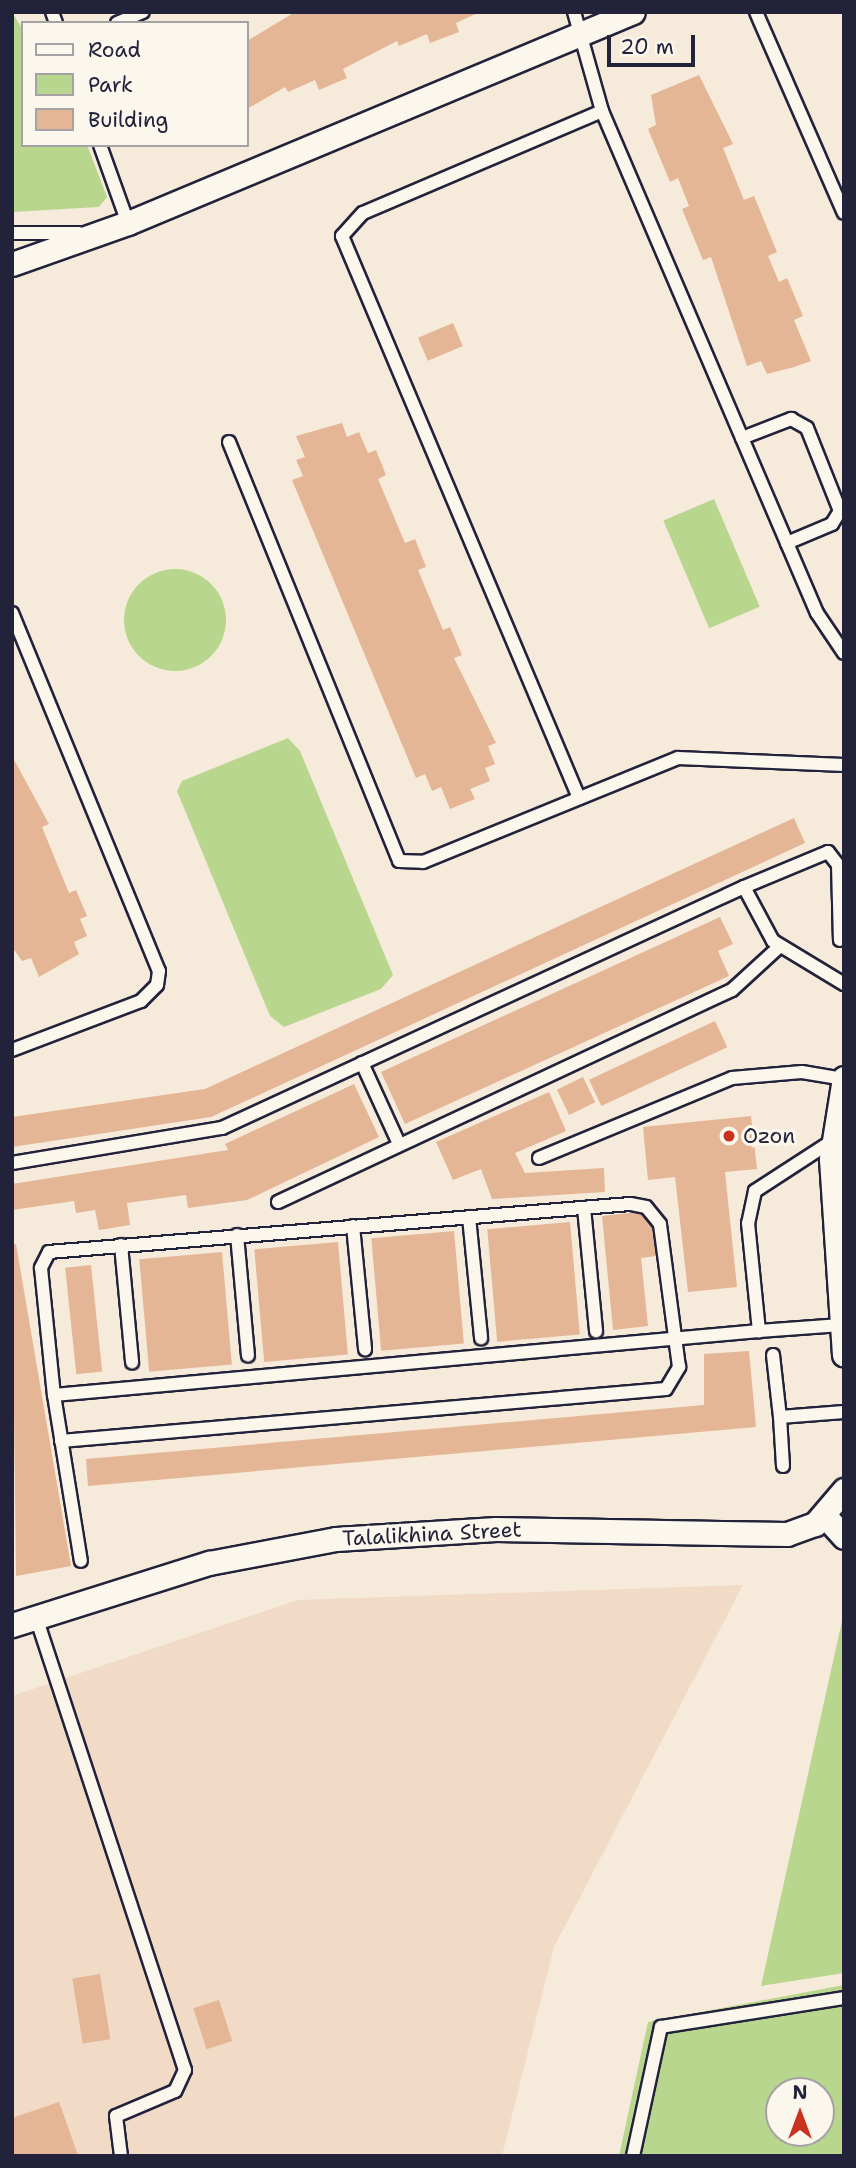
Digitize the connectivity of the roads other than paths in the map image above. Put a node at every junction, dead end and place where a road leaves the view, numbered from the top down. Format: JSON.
{"nodes":[{"id":1,"x":143,"y":12,"type":"edge"},
{"id":2,"x":574,"y":12,"type":"edge"},
{"id":3,"x":633,"y":12,"type":"edge"},
{"id":4,"x":755,"y":12,"type":"edge"},
{"id":5,"x":122,"y":21,"type":"edge"},
{"id":6,"x":581,"y":35,"type":"junction"},
{"id":7,"x":602,"y":111,"type":"junction"},
{"id":8,"x":101,"y":147,"type":"edge"},
{"id":9,"x":844,"y":213,"type":"edge"},
{"id":10,"x":128,"y":223,"type":"junction"},
{"id":11,"x":12,"y":233,"type":"edge"},
{"id":12,"x":100,"y":234,"type":"junction"},
{"id":13,"x":12,"y":264,"type":"edge"},
{"id":14,"x":742,"y":438,"type":"junction"},
{"id":15,"x":229,"y":442,"type":"dead end"},
{"id":16,"x":787,"y":543,"type":"junction"},
{"id":17,"x":12,"y":613,"type":"edge"},
{"id":18,"x":844,"y":653,"type":"edge"},
{"id":19,"x":844,"y":765,"type":"edge"},
{"id":20,"x":579,"y":797,"type":"junction"},
{"id":21,"x":744,"y":887,"type":"junction"},
{"id":22,"x":840,"y":940,"type":"dead end"},
{"id":23,"x":780,"y":946,"type":"junction"},
{"id":24,"x":844,"y":984,"type":"edge"},
{"id":25,"x":12,"y":1050,"type":"edge"},
{"id":26,"x":362,"y":1063,"type":"junction"},
{"id":27,"x":844,"y":1079,"type":"edge"},
{"id":28,"x":832,"y":1141,"type":"junction"},
{"id":29,"x":399,"y":1144,"type":"junction"},
{"id":30,"x":539,"y":1158,"type":"dead end"},
{"id":31,"x":12,"y":1163,"type":"edge"},
{"id":32,"x":278,"y":1202,"type":"dead end"},
{"id":33,"x":584,"y":1208,"type":"junction"},
{"id":34,"x":469,"y":1217,"type":"junction"},
{"id":35,"x":353,"y":1226,"type":"junction"},
{"id":36,"x":237,"y":1235,"type":"junction"},
{"id":37,"x":121,"y":1245,"type":"junction"},
{"id":38,"x":841,"y":1325,"type":"junction"},
{"id":39,"x":596,"y":1331,"type":"dead end"},
{"id":40,"x":760,"y":1331,"type":"junction"},
{"id":41,"x":481,"y":1338,"type":"dead end"},
{"id":42,"x":677,"y":1339,"type":"junction"},
{"id":43,"x":365,"y":1349,"type":"dead end"},
{"id":44,"x":773,"y":1355,"type":"dead end"},
{"id":45,"x":844,"y":1355,"type":"edge"},
{"id":46,"x":248,"y":1356,"type":"dead end"},
{"id":47,"x":132,"y":1362,"type":"dead end"},
{"id":48,"x":54,"y":1395,"type":"junction"},
{"id":49,"x":844,"y":1412,"type":"edge"},
{"id":50,"x":780,"y":1417,"type":"junction"},
{"id":51,"x":61,"y":1441,"type":"junction"},
{"id":52,"x":783,"y":1466,"type":"dead end"},
{"id":53,"x":844,"y":1490,"type":"edge"},
{"id":54,"x":825,"y":1516,"type":"junction"},
{"id":55,"x":844,"y":1536,"type":"edge"},
{"id":56,"x":81,"y":1561,"type":"dead end"},
{"id":57,"x":36,"y":1617,"type":"junction"},
{"id":58,"x":12,"y":1625,"type":"edge"},
{"id":59,"x":844,"y":1998,"type":"edge"},
{"id":60,"x":121,"y":2156,"type":"edge"},
{"id":61,"x":633,"y":2156,"type":"edge"}],
"edges":[{"from":1,"to":5,"type":"lane"},
{"from":2,"to":6,"type":"lane"},
{"from":3,"to":6,"type":"street"},
{"from":4,"to":9,"type":"lane"},
{"from":6,"to":7,"type":"lane"},
{"from":6,"to":10,"type":"street"},
{"from":7,"to":14,"type":"lane"},
{"from":7,"to":20,"type":"lane"},
{"from":8,"to":10,"type":"lane"},
{"from":10,"to":12,"type":"street"},
{"from":11,"to":12,"type":"lane"},
{"from":12,"to":13,"type":"street"},
{"from":14,"to":16,"type":"lane"},
{"from":14,"to":16,"type":"lane"},
{"from":15,"to":20,"type":"lane"},
{"from":16,"to":18,"type":"lane"},
{"from":17,"to":25,"type":"lane"},
{"from":19,"to":20,"type":"lane"},
{"from":21,"to":22,"type":"lane"},
{"from":21,"to":23,"type":"lane"},
{"from":21,"to":26,"type":"lane"},
{"from":23,"to":24,"type":"lane"},
{"from":23,"to":29,"type":"lane"},
{"from":26,"to":29,"type":"lane"},
{"from":26,"to":31,"type":"lane"},
{"from":27,"to":28,"type":"street"},
{"from":27,"to":30,"type":"lane"},
{"from":28,"to":38,"type":"street"},
{"from":28,"to":40,"type":"lane"},
{"from":29,"to":32,"type":"lane"},
{"from":33,"to":34,"type":"lane"},
{"from":33,"to":39,"type":"lane"},
{"from":33,"to":42,"type":"lane"},
{"from":34,"to":35,"type":"lane"},
{"from":34,"to":41,"type":"lane"},
{"from":35,"to":36,"type":"lane"},
{"from":35,"to":43,"type":"lane"},
{"from":36,"to":37,"type":"lane"},
{"from":36,"to":46,"type":"lane"},
{"from":37,"to":47,"type":"lane"},
{"from":37,"to":48,"type":"lane"},
{"from":38,"to":40,"type":"lane"},
{"from":38,"to":45,"type":"street"},
{"from":40,"to":42,"type":"lane"},
{"from":42,"to":48,"type":"lane"},
{"from":42,"to":51,"type":"lane"},
{"from":44,"to":50,"type":"lane"},
{"from":48,"to":51,"type":"lane"},
{"from":49,"to":50,"type":"lane"},
{"from":50,"to":52,"type":"lane"},
{"from":51,"to":56,"type":"lane"},
{"from":53,"to":54,"type":"street","name":"Talalikhina Street"},
{"from":54,"to":55,"type":"street"},
{"from":54,"to":57,"type":"street","name":"Talalikhina Street"},
{"from":57,"to":58,"type":"street","name":"Talalikhina Street"},
{"from":57,"to":60,"type":"lane"},
{"from":59,"to":61,"type":"lane"}]}
